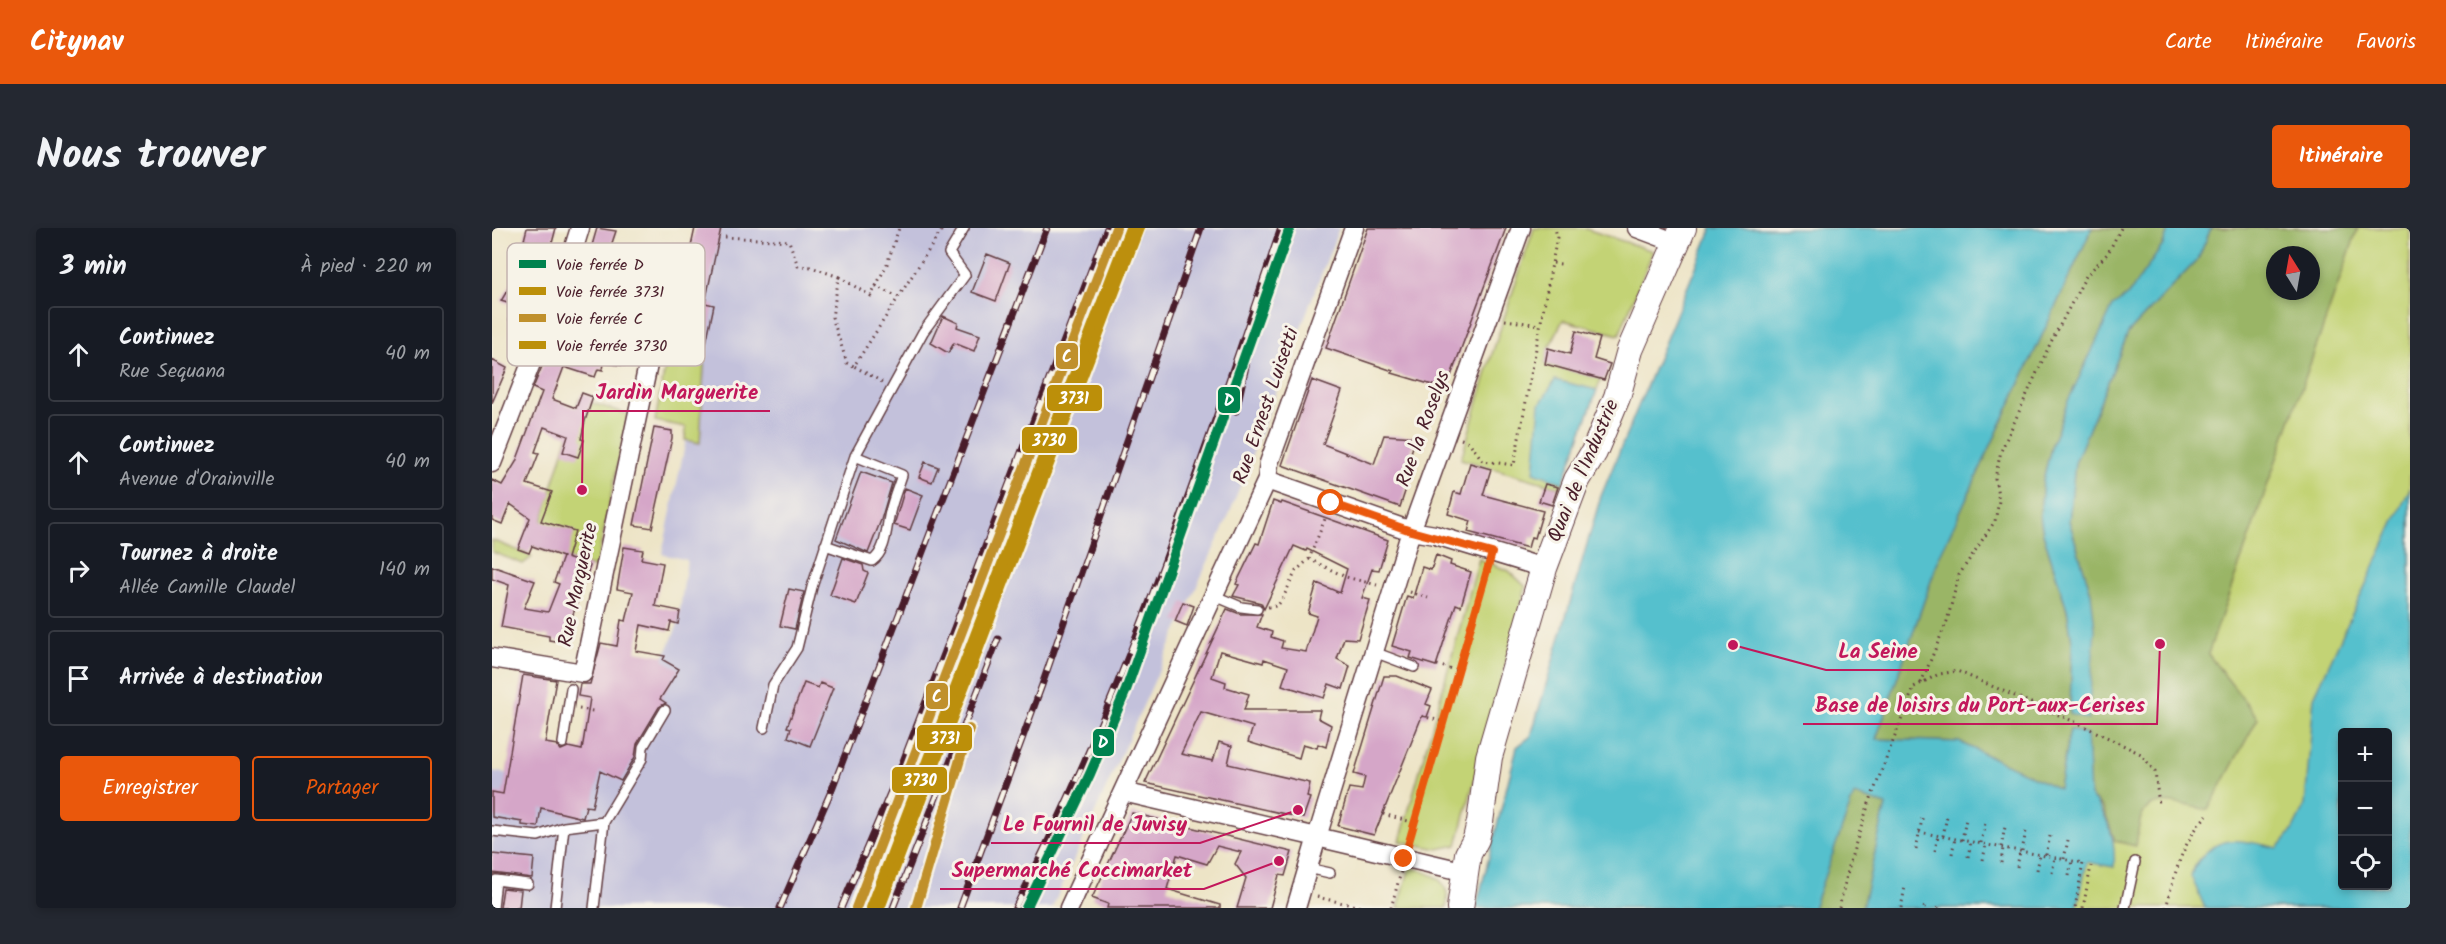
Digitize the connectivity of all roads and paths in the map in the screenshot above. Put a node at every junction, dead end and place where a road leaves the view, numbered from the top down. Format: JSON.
{"nodes":[{"id":1,"x":580,"y":228,"type":"edge"},
{"id":2,"x":899,"y":228,"type":"edge"},
{"id":3,"x":943,"y":228,"type":"edge"},
{"id":4,"x":964,"y":228,"type":"edge"},
{"id":5,"x":1354,"y":228,"type":"edge"},
{"id":6,"x":1521,"y":228,"type":"edge"},
{"id":7,"x":1555,"y":228,"type":"edge"},
{"id":8,"x":1637,"y":228,"type":"edge"},
{"id":9,"x":2121,"y":228,"type":"edge"},
{"id":10,"x":1680,"y":236,"type":"edge"},
{"id":11,"x":725,"y":237,"type":"dead end"},
{"id":12,"x":575,"y":243,"type":"edge"},
{"id":13,"x":1553,"y":263,"type":"junction"},
{"id":14,"x":1561,"y":264,"type":"dead end"},
{"id":15,"x":839,"y":277,"type":"junction"},
{"id":16,"x":876,"y":286,"type":"junction"},
{"id":17,"x":899,"y":297,"type":"junction"},
{"id":18,"x":1489,"y":316,"type":"junction"},
{"id":19,"x":1540,"y":325,"type":"junction"},
{"id":20,"x":530,"y":366,"type":"edge"},
{"id":21,"x":647,"y":366,"type":"edge"},
{"id":22,"x":854,"y":366,"type":"junction"},
{"id":23,"x":892,"y":387,"type":"junction"},
{"id":24,"x":1446,"y":434,"type":"junction"},
{"id":25,"x":855,"y":456,"type":"junction"},
{"id":26,"x":492,"y":463,"type":"edge"},
{"id":27,"x":1267,"y":480,"type":"junction"},
{"id":28,"x":1326,"y":516,"type":"dead end"},
{"id":29,"x":1411,"y":531,"type":"junction"},
{"id":30,"x":825,"y":545,"type":"junction"},
{"id":31,"x":1492,"y":553,"type":"junction"},
{"id":32,"x":1309,"y":559,"type":"junction"},
{"id":33,"x":1544,"y":568,"type":"junction"},
{"id":34,"x":1393,"y":589,"type":"junction"},
{"id":35,"x":1215,"y":596,"type":"junction"},
{"id":36,"x":1262,"y":608,"type":"joint"},
{"id":37,"x":1374,"y":650,"type":"junction"},
{"id":38,"x":492,"y":658,"type":"edge"},
{"id":39,"x":1437,"y":664,"type":"dead end"},
{"id":40,"x":1414,"y":667,"type":"dead end"},
{"id":41,"x":1459,"y":671,"type":"junction"},
{"id":42,"x":572,"y":682,"type":"junction"},
{"id":43,"x":1922,"y":683,"type":"junction"},
{"id":44,"x":577,"y":708,"type":"dead end"},
{"id":45,"x":665,"y":710,"type":"dead end"},
{"id":46,"x":593,"y":711,"type":"dead end"},
{"id":47,"x":1422,"y":716,"type":"dead end"},
{"id":48,"x":1444,"y":722,"type":"junction"},
{"id":49,"x":764,"y":728,"type":"dead end"},
{"id":50,"x":563,"y":743,"type":"dead end"},
{"id":51,"x":1123,"y":792,"type":"junction"},
{"id":52,"x":2159,"y":805,"type":"dead end"},
{"id":53,"x":1383,"y":814,"type":"dead end"},
{"id":54,"x":1923,"y":814,"type":"dead end"},
{"id":55,"x":2206,"y":815,"type":"dead end"},
{"id":56,"x":1947,"y":816,"type":"dead end"},
{"id":57,"x":1966,"y":819,"type":"dead end"},
{"id":58,"x":604,"y":822,"type":"junction"},
{"id":59,"x":1415,"y":823,"type":"junction"},
{"id":60,"x":1985,"y":823,"type":"dead end"},
{"id":61,"x":564,"y":827,"type":"junction"},
{"id":62,"x":2005,"y":827,"type":"dead end"},
{"id":63,"x":492,"y":831,"type":"edge"},
{"id":64,"x":2026,"y":831,"type":"dead end"},
{"id":65,"x":1919,"y":832,"type":"junction"},
{"id":66,"x":1938,"y":835,"type":"junction"},
{"id":67,"x":1943,"y":836,"type":"junction"},
{"id":68,"x":2050,"y":836,"type":"dead end"},
{"id":69,"x":1317,"y":837,"type":"junction"},
{"id":70,"x":1955,"y":838,"type":"junction"},
{"id":71,"x":1962,"y":840,"type":"junction"},
{"id":72,"x":2068,"y":840,"type":"dead end"},
{"id":73,"x":1971,"y":841,"type":"junction"},
{"id":74,"x":1981,"y":843,"type":"junction"},
{"id":75,"x":1986,"y":844,"type":"junction"},
{"id":76,"x":2002,"y":847,"type":"junction"},
{"id":77,"x":1916,"y":849,"type":"dead end"},
{"id":78,"x":1935,"y":851,"type":"dead end"},
{"id":79,"x":2021,"y":851,"type":"junction"},
{"id":80,"x":1952,"y":854,"type":"dead end"},
{"id":81,"x":2040,"y":855,"type":"junction"},
{"id":82,"x":2046,"y":855,"type":"junction"},
{"id":83,"x":1968,"y":857,"type":"dead end"},
{"id":84,"x":2055,"y":857,"type":"junction"},
{"id":85,"x":1404,"y":859,"type":"junction"},
{"id":86,"x":2064,"y":859,"type":"junction"},
{"id":87,"x":1983,"y":860,"type":"dead end"},
{"id":88,"x":2072,"y":861,"type":"junction"},
{"id":89,"x":2135,"y":862,"type":"dead end"},
{"id":90,"x":2001,"y":863,"type":"dead end"},
{"id":91,"x":2091,"y":866,"type":"dead end"},
{"id":92,"x":2017,"y":867,"type":"dead end"},
{"id":93,"x":1308,"y":868,"type":"junction"},
{"id":94,"x":2037,"y":870,"type":"dead end"},
{"id":95,"x":1466,"y":872,"type":"junction"},
{"id":96,"x":1330,"y":873,"type":"dead end"},
{"id":97,"x":2052,"y":873,"type":"dead end"},
{"id":98,"x":2069,"y":876,"type":"dead end"},
{"id":99,"x":528,"y":884,"type":"dead end"},
{"id":100,"x":1905,"y":887,"type":"dead end"},
{"id":101,"x":1298,"y":900,"type":"edge"},
{"id":102,"x":493,"y":908,"type":"edge"},
{"id":103,"x":555,"y":908,"type":"edge"},
{"id":104,"x":594,"y":908,"type":"edge"},
{"id":105,"x":1069,"y":908,"type":"edge"},
{"id":106,"x":1365,"y":908,"type":"edge"},
{"id":107,"x":1391,"y":908,"type":"edge"},
{"id":108,"x":1460,"y":908,"type":"edge"},
{"id":109,"x":1839,"y":908,"type":"edge"},
{"id":110,"x":1901,"y":908,"type":"edge"},
{"id":111,"x":2075,"y":908,"type":"edge"},
{"id":112,"x":2083,"y":908,"type":"edge"},
{"id":113,"x":2125,"y":908,"type":"edge"},
{"id":114,"x":2166,"y":908,"type":"edge"}],
"edges":[{"from":1,"to":12,"type":"street"},
{"from":2,"to":16,"type":"path"},
{"from":3,"to":17,"type":"path"},
{"from":4,"to":23,"type":"lane"},
{"from":5,"to":27,"type":"street","name":"Rue Ernest Luisetti"},
{"from":6,"to":18,"type":"street","name":"Rue la Roselys"},
{"from":7,"to":13,"type":"path"},
{"from":8,"to":10,"type":"street"},
{"from":9,"to":43,"type":"path"},
{"from":10,"to":33,"type":"main road","name":"Quai de l'Industrie"},
{"from":11,"to":15,"type":"path"},
{"from":13,"to":14,"type":"path"},
{"from":13,"to":19,"type":"path"},
{"from":15,"to":16,"type":"path"},
{"from":15,"to":22,"type":"path"},
{"from":16,"to":17,"type":"path"},
{"from":17,"to":22,"type":"path"},
{"from":18,"to":19,"type":"path"},
{"from":18,"to":24,"type":"street","name":"Rue la Roselys"},
{"from":19,"to":24,"type":"path"},
{"from":20,"to":26,"type":"street"},
{"from":21,"to":42,"type":"street","name":"Rue Marguerite"},
{"from":22,"to":23,"type":"path"},
{"from":23,"to":25,"type":"lane"},
{"from":24,"to":29,"type":"street","name":"Rue la Roselys"},
{"from":25,"to":30,"type":"lane"},
{"from":25,"to":30,"type":"lane"},
{"from":27,"to":29,"type":"street"},
{"from":27,"to":35,"type":"street","name":"Rue Ernest Luisetti"},
{"from":28,"to":32,"type":"path"},
{"from":29,"to":31,"type":"street"},
{"from":29,"to":34,"type":"street","name":"Rue la Roselys"},
{"from":30,"to":49,"type":"lane"},
{"from":31,"to":33,"type":"street"},
{"from":31,"to":41,"type":"path"},
{"from":32,"to":34,"type":"path"},
{"from":32,"to":36,"type":"path"},
{"from":33,"to":95,"type":"main road","name":"Quai de l'Industrie"},
{"from":34,"to":37,"type":"street","name":"Rue la Roselys"},
{"from":35,"to":36,"type":"lane"},
{"from":35,"to":51,"type":"street","name":"Rue Ernest Luisetti"},
{"from":37,"to":40,"type":"lane"},
{"from":37,"to":69,"type":"street","name":"Rue la Roselys"},
{"from":38,"to":42,"type":"street","name":"Rue Marguerite"},
{"from":39,"to":41,"type":"path"},
{"from":41,"to":48,"type":"path"},
{"from":42,"to":50,"type":"lane"},
{"from":43,"to":52,"type":"path"},
{"from":43,"to":109,"type":"path"},
{"from":44,"to":46,"type":"path"},
{"from":45,"to":58,"type":"lane"},
{"from":47,"to":48,"type":"path"},
{"from":48,"to":59,"type":"path"},
{"from":51,"to":69,"type":"street"},
{"from":51,"to":105,"type":"street","name":"Rue Ernest Luisetti"},
{"from":53,"to":59,"type":"path"},
{"from":54,"to":65,"type":"path"},
{"from":55,"to":114,"type":"path"},
{"from":56,"to":67,"type":"path"},
{"from":57,"to":71,"type":"path"},
{"from":58,"to":61,"type":"lane"},
{"from":58,"to":104,"type":"lane"},
{"from":59,"to":85,"type":"path"},
{"from":60,"to":74,"type":"path"},
{"from":61,"to":63,"type":"lane"},
{"from":61,"to":103,"type":"lane"},
{"from":62,"to":76,"type":"path"},
{"from":64,"to":79,"type":"path"},
{"from":65,"to":66,"type":"path"},
{"from":65,"to":77,"type":"path"},
{"from":66,"to":67,"type":"path"},
{"from":66,"to":78,"type":"path"},
{"from":67,"to":70,"type":"path"},
{"from":68,"to":82,"type":"path"},
{"from":69,"to":85,"type":"street"},
{"from":69,"to":93,"type":"street","name":"Rue la Roselys"},
{"from":70,"to":71,"type":"path"},
{"from":70,"to":80,"type":"path"},
{"from":71,"to":73,"type":"path"},
{"from":72,"to":86,"type":"path"},
{"from":73,"to":74,"type":"path"},
{"from":73,"to":83,"type":"path"},
{"from":74,"to":75,"type":"path"},
{"from":75,"to":76,"type":"path"},
{"from":75,"to":87,"type":"path"},
{"from":76,"to":79,"type":"path"},
{"from":76,"to":90,"type":"path"},
{"from":79,"to":81,"type":"path"},
{"from":79,"to":92,"type":"path"},
{"from":81,"to":82,"type":"path"},
{"from":81,"to":94,"type":"path"},
{"from":82,"to":84,"type":"path"},
{"from":84,"to":86,"type":"path"},
{"from":84,"to":97,"type":"path"},
{"from":85,"to":95,"type":"street"},
{"from":85,"to":107,"type":"path"},
{"from":86,"to":88,"type":"path"},
{"from":88,"to":98,"type":"path"},
{"from":88,"to":111,"type":"path"},
{"from":89,"to":113,"type":"lane"},
{"from":91,"to":112,"type":"path"},
{"from":93,"to":96,"type":"lane"},
{"from":93,"to":101,"type":"street","name":"Rue la Roselys"},
{"from":95,"to":108,"type":"main road","name":"Quai de l'Industrie"},
{"from":99,"to":102,"type":"lane"},
{"from":100,"to":110,"type":"path"},
{"from":101,"to":106,"type":"path"}]}
